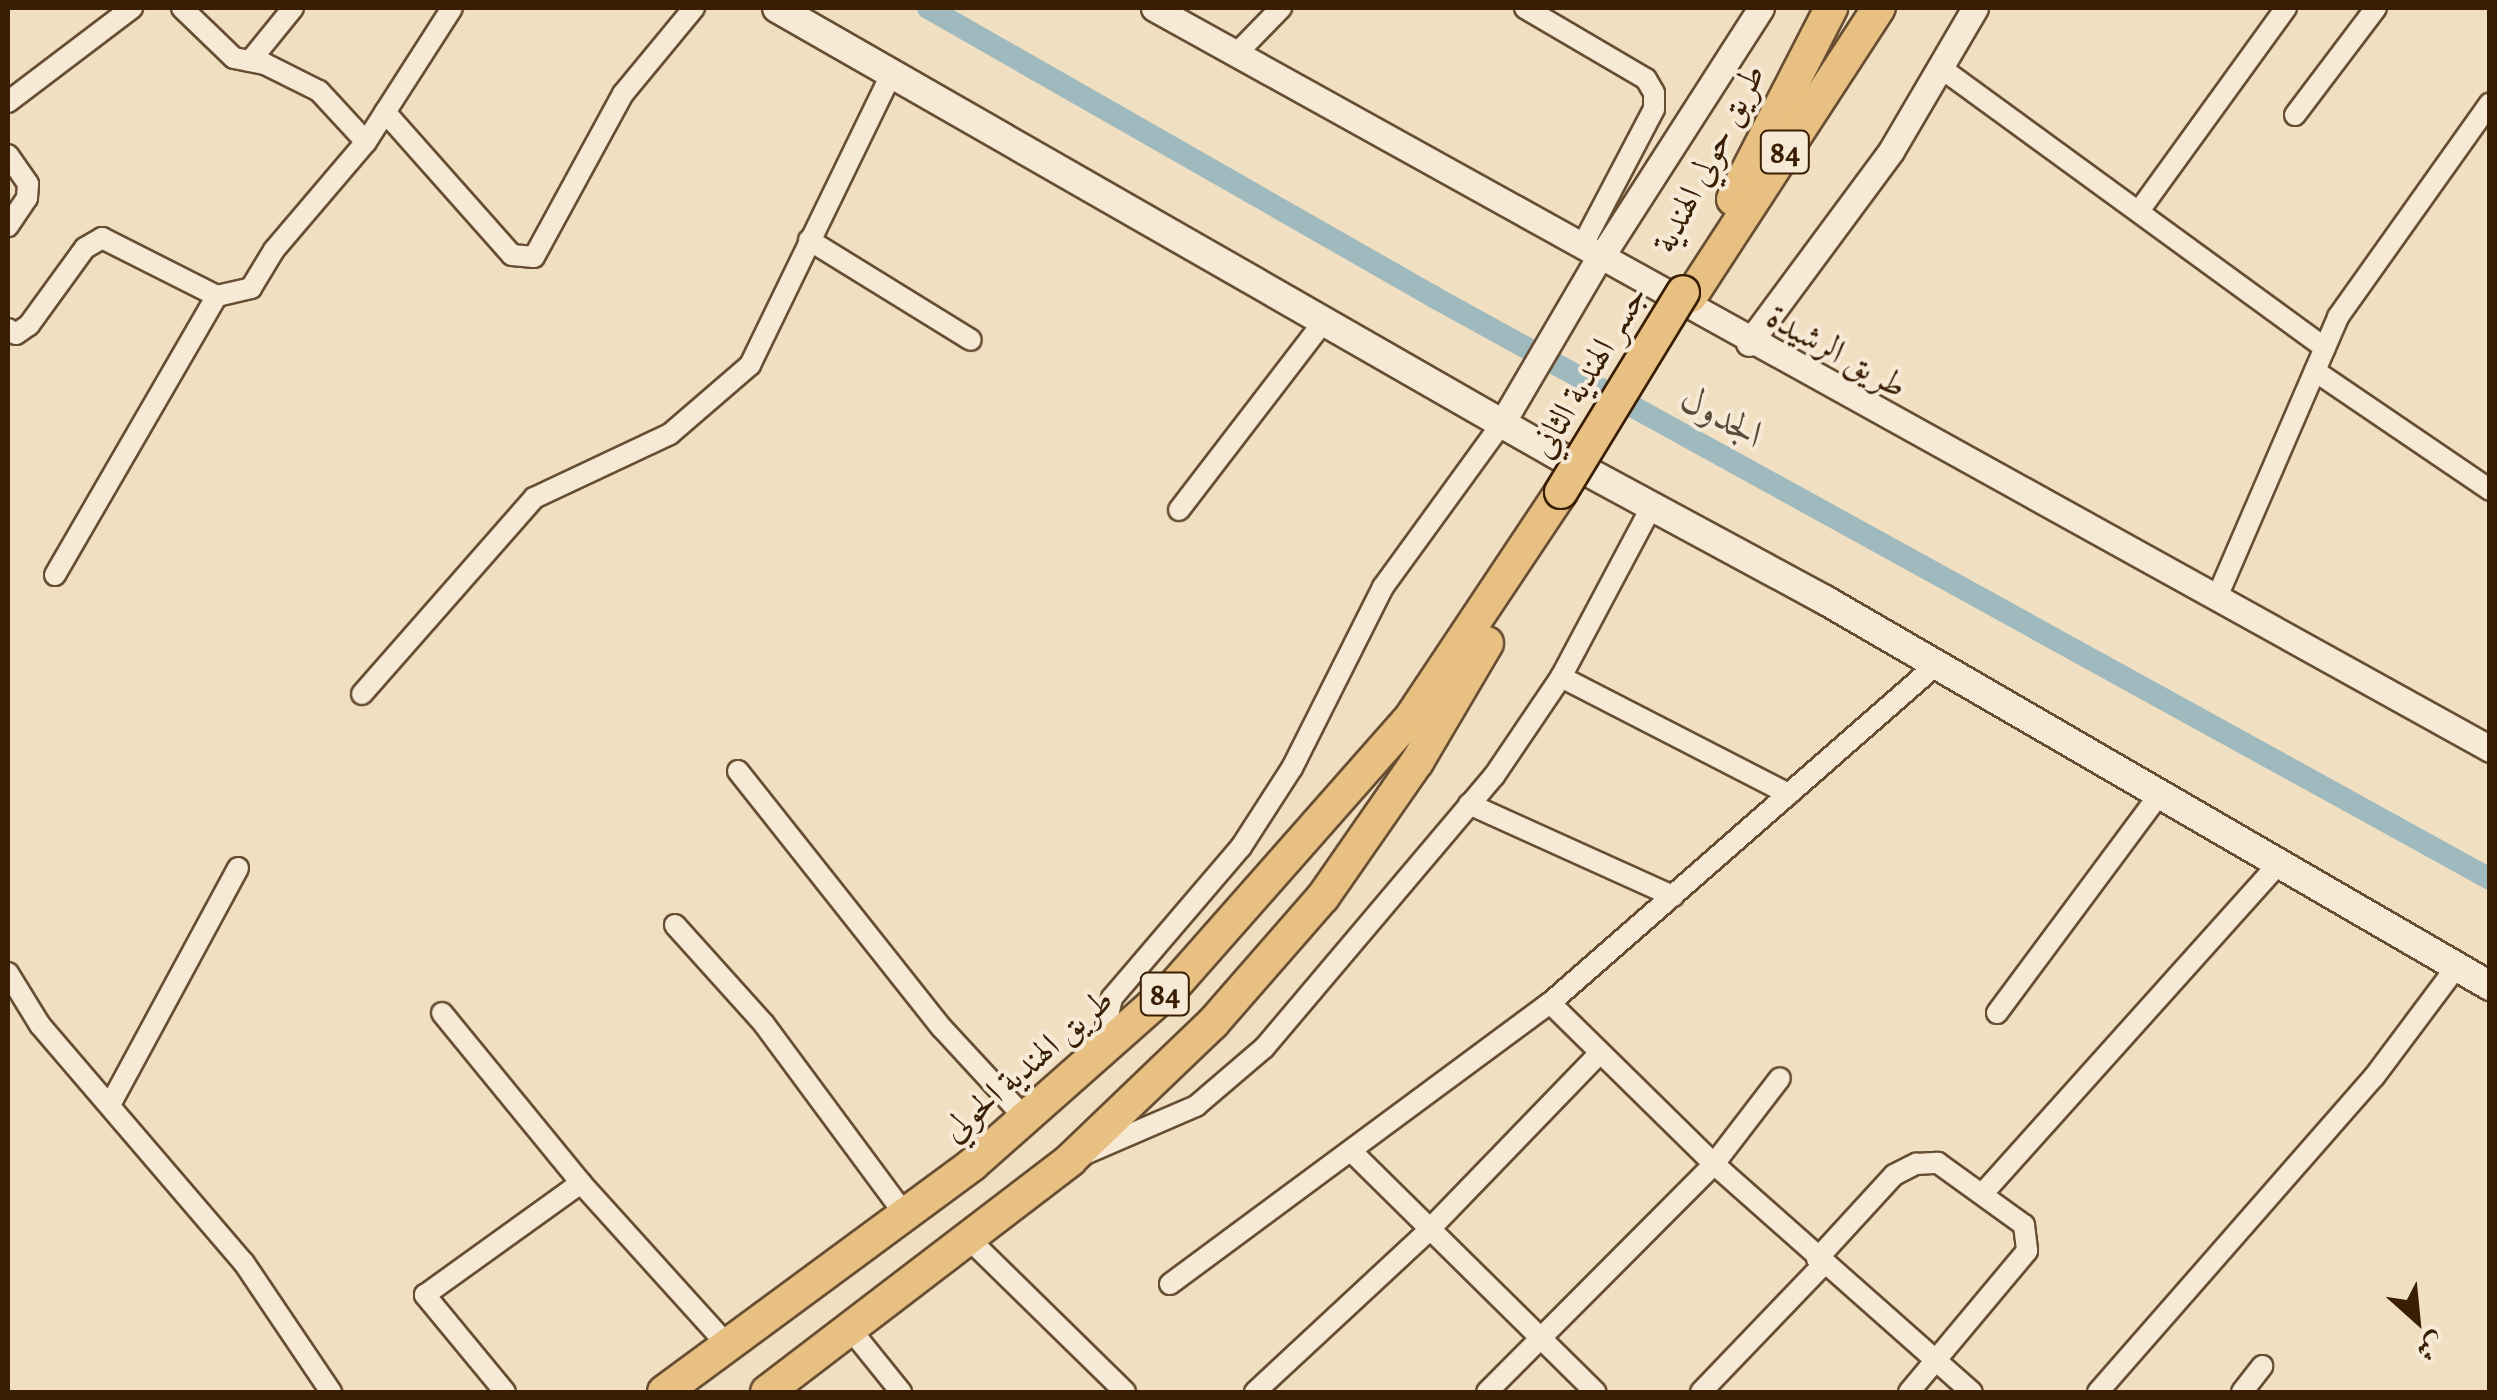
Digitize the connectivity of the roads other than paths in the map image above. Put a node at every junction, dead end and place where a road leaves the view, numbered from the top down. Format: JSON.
{"nodes":[{"id":1,"x":132,"y":8,"type":"edge"},
{"id":2,"x":182,"y":8,"type":"edge"},
{"id":3,"x":294,"y":8,"type":"edge"},
{"id":4,"x":694,"y":8,"type":"edge"},
{"id":5,"x":778,"y":8,"type":"edge"},
{"id":6,"x":1154,"y":8,"type":"edge"},
{"id":7,"x":1281,"y":8,"type":"edge"},
{"id":8,"x":1525,"y":8,"type":"edge"},
{"id":9,"x":1761,"y":8,"type":"edge"},
{"id":10,"x":1831,"y":8,"type":"edge"},
{"id":11,"x":1878,"y":8,"type":"edge"},
{"id":12,"x":1975,"y":8,"type":"edge"},
{"id":13,"x":2286,"y":8,"type":"edge"},
{"id":14,"x":2376,"y":8,"type":"edge"},
{"id":15,"x":446,"y":10,"type":"edge"},
{"id":16,"x":1238,"y":52,"type":"junction"},
{"id":17,"x":250,"y":61,"type":"junction"},
{"id":18,"x":1941,"y":68,"type":"junction"},
{"id":19,"x":892,"y":73,"type":"junction"},
{"id":20,"x":8,"y":102,"type":"edge"},
{"id":21,"x":2490,"y":103,"type":"edge"},
{"id":22,"x":385,"y":112,"type":"junction"},
{"id":23,"x":2294,"y":115,"type":"dead end"},
{"id":24,"x":366,"y":142,"type":"junction"},
{"id":25,"x":8,"y":156,"type":"edge"},
{"id":26,"x":2139,"y":211,"type":"junction"},
{"id":27,"x":8,"y":226,"type":"edge"},
{"id":28,"x":809,"y":240,"type":"junction"},
{"id":29,"x":1595,"y":253,"type":"junction"},
{"id":30,"x":1687,"y":294,"type":"junction"},
{"id":31,"x":217,"y":296,"type":"junction"},
{"id":32,"x":1324,"y":320,"type":"junction"},
{"id":33,"x":8,"y":330,"type":"edge"},
{"id":34,"x":971,"y":340,"type":"dead end"},
{"id":35,"x":1749,"y":343,"type":"junction"},
{"id":36,"x":2325,"y":348,"type":"junction"},
{"id":37,"x":2315,"y":371,"type":"junction"},
{"id":38,"x":1502,"y":423,"type":"junction"},
{"id":39,"x":2490,"y":490,"type":"edge"},
{"id":40,"x":1565,"y":494,"type":"junction"},
{"id":41,"x":1652,"y":506,"type":"junction"},
{"id":42,"x":1179,"y":510,"type":"dead end"},
{"id":43,"x":55,"y":576,"type":"dead end"},
{"id":44,"x":2217,"y":597,"type":"junction"},
{"id":45,"x":1936,"y":665,"type":"junction"},
{"id":46,"x":1561,"y":677,"type":"junction"},
{"id":47,"x":362,"y":694,"type":"dead end"},
{"id":48,"x":2490,"y":749,"type":"edge"},
{"id":49,"x":738,"y":771,"type":"dead end"},
{"id":50,"x":1789,"y":794,"type":"junction"},
{"id":51,"x":2159,"y":795,"type":"junction"},
{"id":52,"x":1470,"y":804,"type":"junction"},
{"id":53,"x":2278,"y":864,"type":"junction"},
{"id":54,"x":238,"y":868,"type":"dead end"},
{"id":55,"x":1673,"y":896,"type":"junction"},
{"id":56,"x":675,"y":925,"type":"dead end"},
{"id":57,"x":2457,"y":966,"type":"junction"},
{"id":58,"x":8,"y":973,"type":"edge"},
{"id":59,"x":2490,"y":986,"type":"edge"},
{"id":60,"x":1550,"y":1003,"type":"junction"},
{"id":61,"x":442,"y":1013,"type":"dead end"},
{"id":62,"x":1997,"y":1013,"type":"dead end"},
{"id":63,"x":1115,"y":1043,"type":"junction"},
{"id":64,"x":1599,"y":1054,"type":"junction"},
{"id":65,"x":1780,"y":1078,"type":"dead end"},
{"id":66,"x":111,"y":1104,"type":"junction"},
{"id":67,"x":1027,"y":1120,"type":"junction"},
{"id":68,"x":1352,"y":1152,"type":"junction"},
{"id":69,"x":1070,"y":1160,"type":"junction"},
{"id":70,"x":1714,"y":1164,"type":"junction"},
{"id":71,"x":581,"y":1183,"type":"junction"},
{"id":72,"x":1985,"y":1191,"type":"junction"},
{"id":73,"x":907,"y":1217,"type":"junction"},
{"id":74,"x":1427,"y":1232,"type":"junction"},
{"id":75,"x":970,"y":1240,"type":"junction"},
{"id":76,"x":1820,"y":1262,"type":"junction"},
{"id":77,"x":1170,"y":1284,"type":"dead end"},
{"id":78,"x":852,"y":1330,"type":"junction"},
{"id":79,"x":1540,"y":1343,"type":"junction"},
{"id":80,"x":730,"y":1347,"type":"junction"},
{"id":81,"x":1936,"y":1363,"type":"junction"},
{"id":82,"x":2262,"y":1366,"type":"dead end"},
{"id":83,"x":332,"y":1392,"type":"edge"},
{"id":84,"x":505,"y":1392,"type":"edge"},
{"id":85,"x":664,"y":1392,"type":"edge"},
{"id":86,"x":767,"y":1392,"type":"edge"},
{"id":87,"x":901,"y":1392,"type":"edge"},
{"id":88,"x":1126,"y":1392,"type":"edge"},
{"id":89,"x":1255,"y":1392,"type":"edge"},
{"id":90,"x":1487,"y":1392,"type":"edge"},
{"id":91,"x":1595,"y":1392,"type":"edge"},
{"id":92,"x":1700,"y":1392,"type":"edge"},
{"id":93,"x":1909,"y":1392,"type":"edge"},
{"id":94,"x":1972,"y":1392,"type":"edge"},
{"id":95,"x":2098,"y":1392,"type":"edge"},
{"id":96,"x":2242,"y":1392,"type":"edge"}],
"edges":[{"from":1,"to":20,"type":"street"},
{"from":2,"to":17,"type":"street"},
{"from":3,"to":17,"type":"street"},
{"from":4,"to":22,"type":"street"},
{"from":5,"to":19,"type":"main road"},
{"from":6,"to":16,"type":"street","name":"طريق الرشيدة"},
{"from":7,"to":16,"type":"street"},
{"from":8,"to":29,"type":"street"},
{"from":9,"to":29,"type":"street"},
{"from":10,"to":30,"type":"highway","name":"طريق حولي الهندية","number":"84"},
{"from":11,"to":30,"type":"highway","name":"طريق حولي الهندية","number":"84"},
{"from":12,"to":18,"type":"street"},
{"from":13,"to":26,"type":"street"},
{"from":14,"to":23,"type":"street"},
{"from":15,"to":22,"type":"street"},
{"from":16,"to":29,"type":"street","name":"طريق الرشيدة"},
{"from":17,"to":24,"type":"street"},
{"from":18,"to":26,"type":"street"},
{"from":18,"to":35,"type":"street"},
{"from":19,"to":28,"type":"street"},
{"from":19,"to":32,"type":"main road"},
{"from":21,"to":36,"type":"street"},
{"from":22,"to":24,"type":"street"},
{"from":24,"to":31,"type":"street"},
{"from":25,"to":27,"type":"street"},
{"from":26,"to":36,"type":"street"},
{"from":28,"to":34,"type":"street"},
{"from":28,"to":47,"type":"street"},
{"from":29,"to":35,"type":"street","name":"طريق الرشيدة"},
{"from":29,"to":38,"type":"street"},
{"from":30,"to":40,"type":"highway","name":"جسر الهندية الثاني","number":"84"},
{"from":31,"to":33,"type":"street"},
{"from":31,"to":43,"type":"street"},
{"from":32,"to":38,"type":"main road"},
{"from":32,"to":42,"type":"street"},
{"from":35,"to":44,"type":"street","name":"طريق الرشيدة"},
{"from":36,"to":37,"type":"street"},
{"from":37,"to":39,"type":"street"},
{"from":37,"to":44,"type":"street"},
{"from":38,"to":41,"type":"main road"},
{"from":38,"to":63,"type":"street"},
{"from":40,"to":63,"type":"highway","name":"طريق الهندية الحولي","number":"84"},
{"from":40,"to":69,"type":"highway","number":"84"},
{"from":41,"to":45,"type":"main road"},
{"from":41,"to":46,"type":"street"},
{"from":44,"to":48,"type":"street","name":"طريق الرشيدة"},
{"from":45,"to":50,"type":"street"},
{"from":45,"to":51,"type":"main road"},
{"from":46,"to":50,"type":"street"},
{"from":46,"to":52,"type":"street"},
{"from":49,"to":67,"type":"street"},
{"from":50,"to":55,"type":"street"},
{"from":51,"to":53,"type":"main road"},
{"from":51,"to":62,"type":"street"},
{"from":52,"to":55,"type":"street"},
{"from":52,"to":69,"type":"street"},
{"from":53,"to":57,"type":"main road"},
{"from":53,"to":72,"type":"street"},
{"from":54,"to":66,"type":"street"},
{"from":55,"to":60,"type":"street"},
{"from":56,"to":73,"type":"street"},
{"from":57,"to":59,"type":"main road"},
{"from":57,"to":95,"type":"street"},
{"from":58,"to":66,"type":"street"},
{"from":60,"to":64,"type":"street"},
{"from":60,"to":68,"type":"street"},
{"from":61,"to":71,"type":"street"},
{"from":63,"to":67,"type":"highway","name":"طريق الهندية الحولي","number":"84"},
{"from":64,"to":70,"type":"street"},
{"from":64,"to":74,"type":"street"},
{"from":65,"to":70,"type":"street"},
{"from":66,"to":83,"type":"street"},
{"from":67,"to":73,"type":"highway","name":"طريق الهندية الحولي","number":"84"},
{"from":68,"to":74,"type":"street"},
{"from":68,"to":77,"type":"street"},
{"from":69,"to":75,"type":"highway","number":"84"},
{"from":70,"to":76,"type":"street"},
{"from":70,"to":79,"type":"street"},
{"from":71,"to":80,"type":"street"},
{"from":71,"to":84,"type":"street"},
{"from":72,"to":76,"type":"street"},
{"from":72,"to":81,"type":"street"},
{"from":73,"to":80,"type":"highway","name":"طريق الهندية الحولي","number":"84"},
{"from":74,"to":79,"type":"street"},
{"from":74,"to":89,"type":"street"},
{"from":75,"to":78,"type":"highway","number":"84"},
{"from":75,"to":88,"type":"street"},
{"from":76,"to":81,"type":"street"},
{"from":76,"to":92,"type":"street"},
{"from":78,"to":86,"type":"highway","number":"84"},
{"from":78,"to":87,"type":"street"},
{"from":79,"to":90,"type":"street"},
{"from":79,"to":91,"type":"street"},
{"from":80,"to":85,"type":"highway","name":"طريق الهندية الحولي","number":"84"},
{"from":81,"to":93,"type":"street"},
{"from":81,"to":94,"type":"street"},
{"from":82,"to":96,"type":"street"}]}
